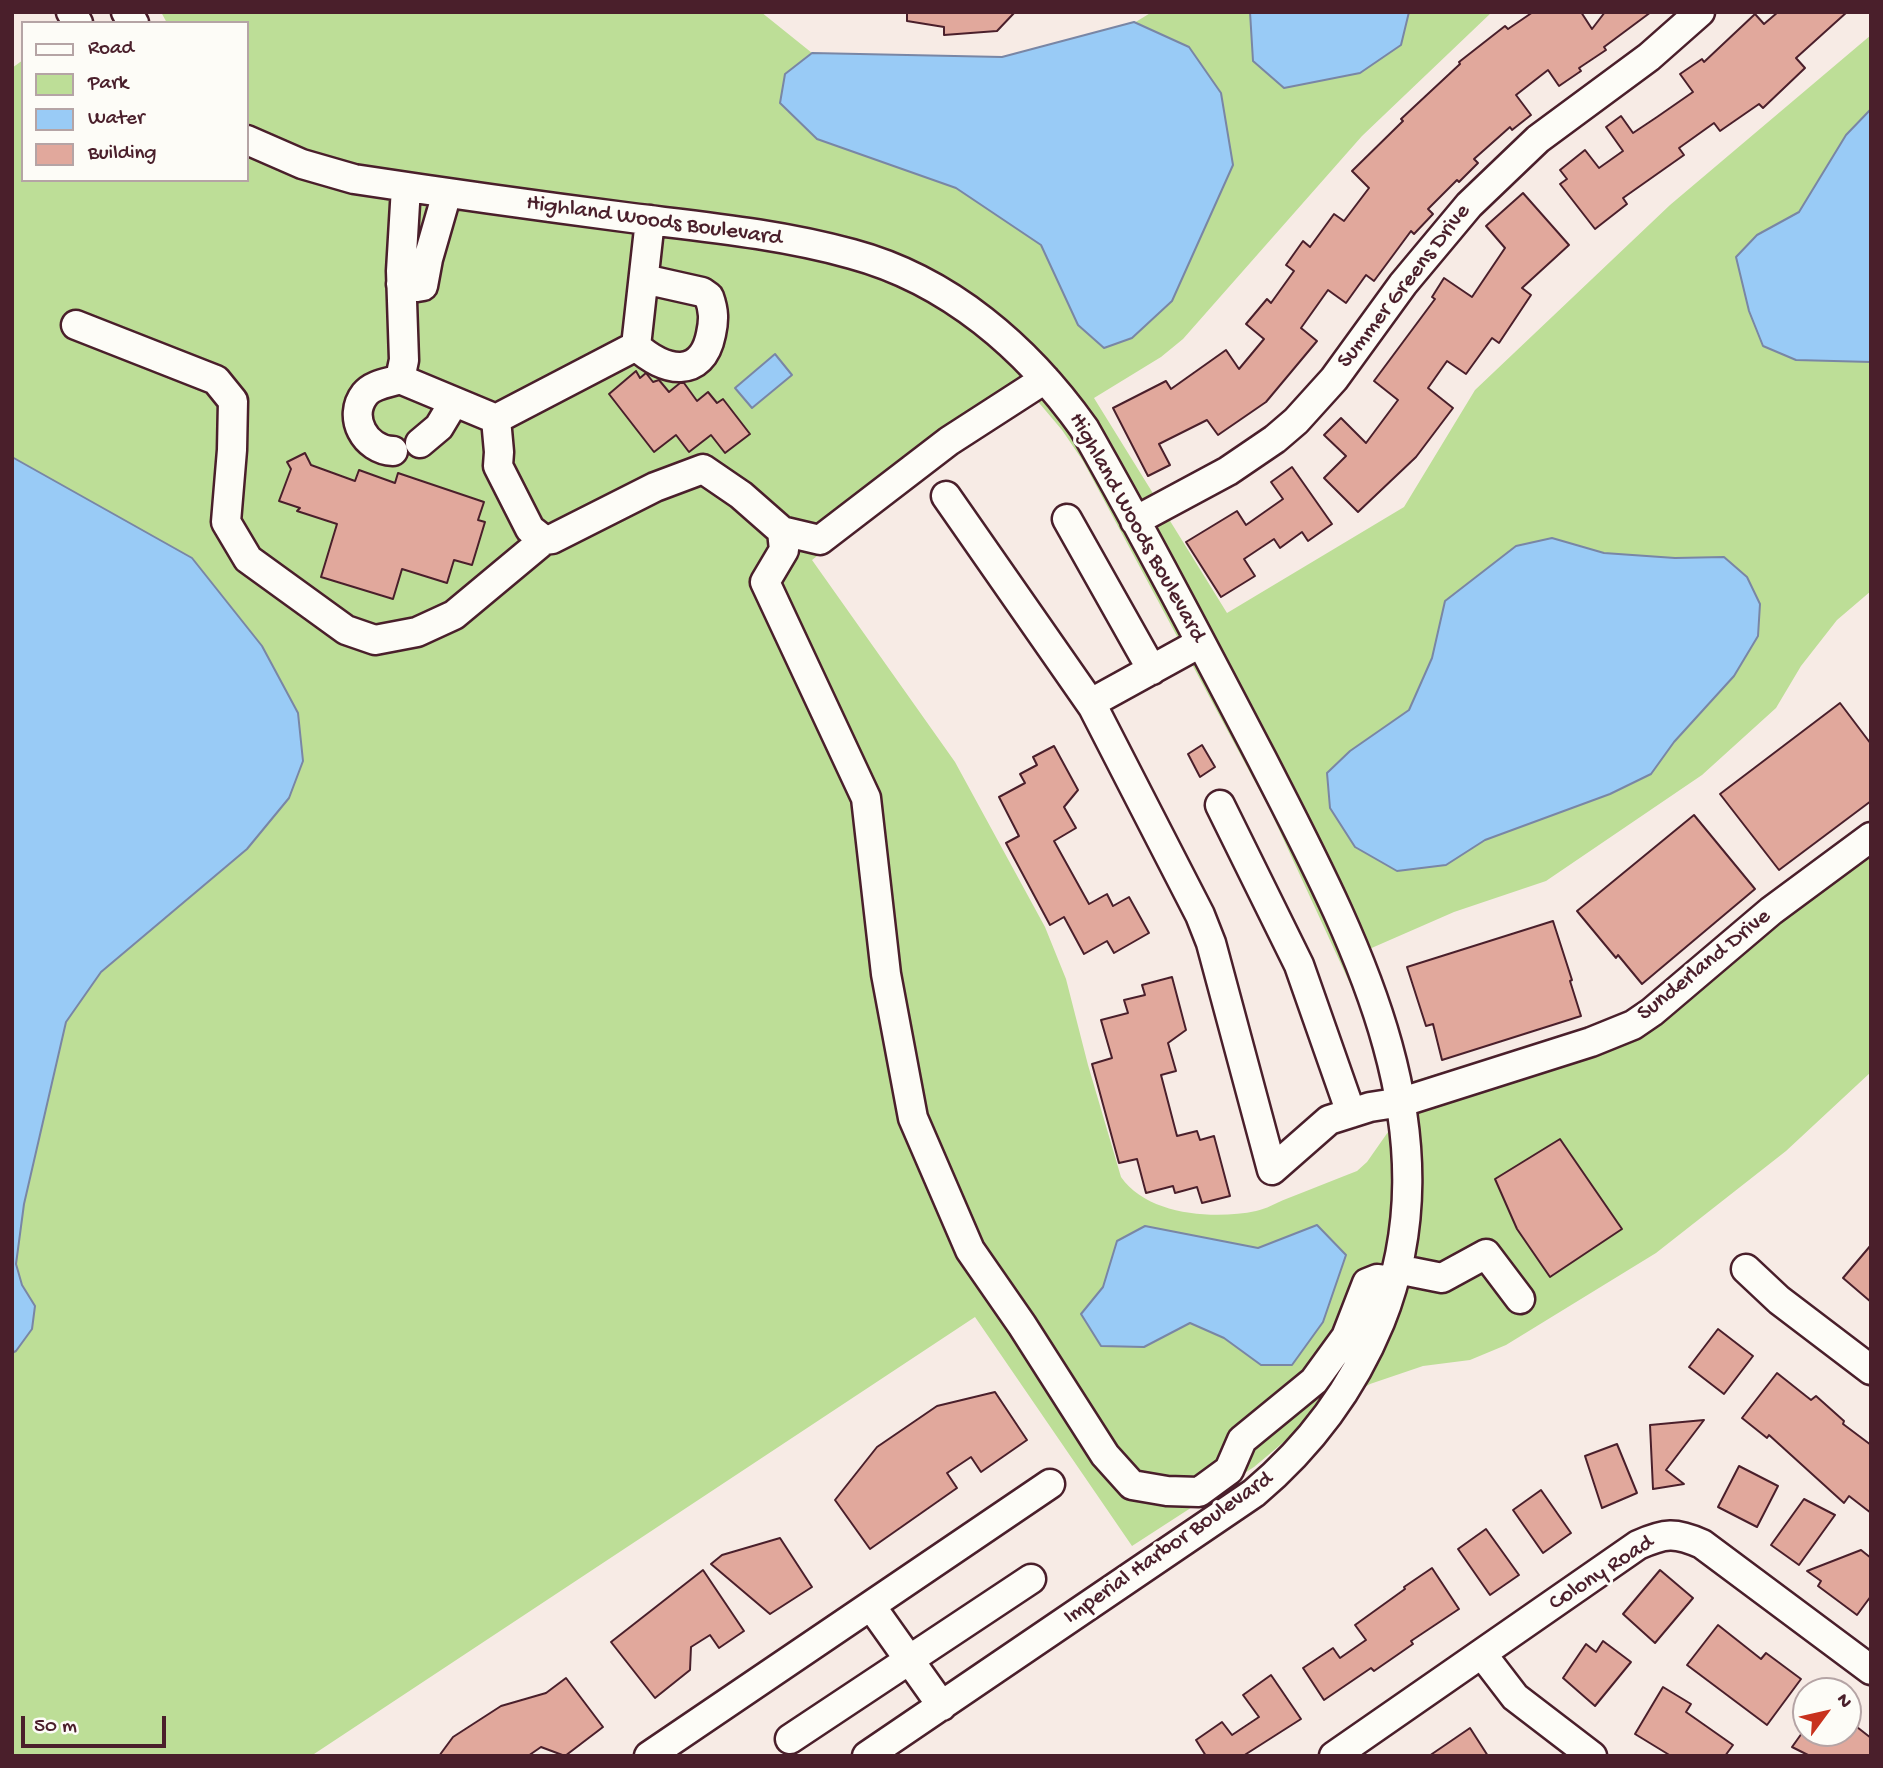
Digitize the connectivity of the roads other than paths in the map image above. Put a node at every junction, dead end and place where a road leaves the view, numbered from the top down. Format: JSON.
{"nodes":[{"id":1,"x":1700,"y":12,"type":"edge"},
{"id":2,"x":249,"y":140,"type":"edge"},
{"id":3,"x":406,"y":187,"type":"junction"},
{"id":4,"x":447,"y":194,"type":"junction"},
{"id":5,"x":650,"y":220,"type":"junction"},
{"id":6,"x":643,"y":279,"type":"junction"},
{"id":7,"x":401,"y":284,"type":"junction"},
{"id":8,"x":76,"y":325,"type":"dead end"},
{"id":9,"x":636,"y":346,"type":"junction"},
{"id":10,"x":400,"y":379,"type":"junction"},
{"id":11,"x":1045,"y":379,"type":"junction"},
{"id":12,"x":454,"y":402,"type":"junction"},
{"id":13,"x":496,"y":419,"type":"junction"},
{"id":14,"x":420,"y":443,"type":"dead end"},
{"id":15,"x":393,"y":452,"type":"dead end"},
{"id":16,"x":946,"y":496,"type":"dead end"},
{"id":17,"x":1067,"y":520,"type":"dead end"},
{"id":18,"x":1135,"y":521,"type":"junction"},
{"id":19,"x":782,"y":531,"type":"junction"},
{"id":20,"x":544,"y":540,"type":"junction"},
{"id":21,"x":1200,"y":643,"type":"junction"},
{"id":22,"x":1152,"y":670,"type":"junction"},
{"id":23,"x":1091,"y":703,"type":"junction"},
{"id":24,"x":1220,"y":805,"type":"dead end"},
{"id":25,"x":1871,"y":837,"type":"edge"},
{"id":26,"x":1402,"y":1102,"type":"junction"},
{"id":27,"x":1352,"y":1113,"type":"junction"},
{"id":28,"x":1404,"y":1235,"type":"joint"},
{"id":29,"x":1746,"y":1269,"type":"dead end"},
{"id":30,"x":1395,"y":1275,"type":"junction"},
{"id":31,"x":1520,"y":1299,"type":"dead end"},
{"id":32,"x":1871,"y":1370,"type":"edge"},
{"id":33,"x":1050,"y":1485,"type":"dead end"},
{"id":34,"x":1031,"y":1579,"type":"dead end"},
{"id":35,"x":871,"y":1606,"type":"junction"},
{"id":36,"x":1482,"y":1654,"type":"junction"},
{"id":37,"x":910,"y":1661,"type":"junction"},
{"id":38,"x":1871,"y":1670,"type":"edge"},
{"id":39,"x":942,"y":1706,"type":"junction"},
{"id":40,"x":790,"y":1739,"type":"dead end"},
{"id":41,"x":649,"y":1756,"type":"edge"},
{"id":42,"x":867,"y":1756,"type":"edge"},
{"id":43,"x":1334,"y":1756,"type":"edge"},
{"id":44,"x":1592,"y":1756,"type":"edge"}],
"edges":[{"from":1,"to":18,"type":"street","name":"Summer Greens Drive"},
{"from":2,"to":3,"type":"street","name":"Highland Woods Boulevard"},
{"from":3,"to":4,"type":"street","name":"Highland Woods Boulevard"},
{"from":3,"to":7,"type":"street"},
{"from":4,"to":5,"type":"street","name":"Highland Woods Boulevard"},
{"from":4,"to":7,"type":"street"},
{"from":5,"to":6,"type":"street"},
{"from":5,"to":11,"type":"street","name":"Highland Woods Boulevard"},
{"from":6,"to":9,"type":"street"},
{"from":6,"to":9,"type":"street"},
{"from":7,"to":10,"type":"street"},
{"from":8,"to":20,"type":"street"},
{"from":9,"to":13,"type":"street"},
{"from":10,"to":12,"type":"street"},
{"from":10,"to":15,"type":"street"},
{"from":11,"to":18,"type":"street","name":"Highland Woods Boulevard"},
{"from":11,"to":19,"type":"street"},
{"from":12,"to":13,"type":"street"},
{"from":12,"to":14,"type":"street"},
{"from":13,"to":20,"type":"street"},
{"from":16,"to":23,"type":"street"},
{"from":17,"to":22,"type":"street"},
{"from":18,"to":21,"type":"street","name":"Highland Woods Boulevard"},
{"from":19,"to":20,"type":"street"},
{"from":19,"to":30,"type":"street"},
{"from":21,"to":22,"type":"street"},
{"from":21,"to":26,"type":"street","name":"Highland Woods Boulevard"},
{"from":22,"to":23,"type":"street"},
{"from":23,"to":27,"type":"street","name":"Sunderland Drive"},
{"from":24,"to":27,"type":"street"},
{"from":25,"to":26,"type":"street","name":"Sunderland Drive"},
{"from":26,"to":27,"type":"street","name":"Sunderland Drive"},
{"from":26,"to":28,"type":"street","name":"Highland Woods Boulevard"},
{"from":28,"to":30,"type":"street","name":"Imperial Harbor Boulevard"},
{"from":29,"to":32,"type":"street"},
{"from":30,"to":31,"type":"street"},
{"from":30,"to":39,"type":"street","name":"Imperial Harbor Boulevard"},
{"from":33,"to":35,"type":"street"},
{"from":34,"to":37,"type":"street"},
{"from":35,"to":37,"type":"street"},
{"from":35,"to":41,"type":"street"},
{"from":36,"to":38,"type":"street","name":"Colony Road"},
{"from":36,"to":43,"type":"street","name":"Colony Road"},
{"from":36,"to":44,"type":"street"},
{"from":37,"to":39,"type":"street"},
{"from":37,"to":40,"type":"street"},
{"from":39,"to":42,"type":"street","name":"Imperial Harbor Boulevard"}]}
